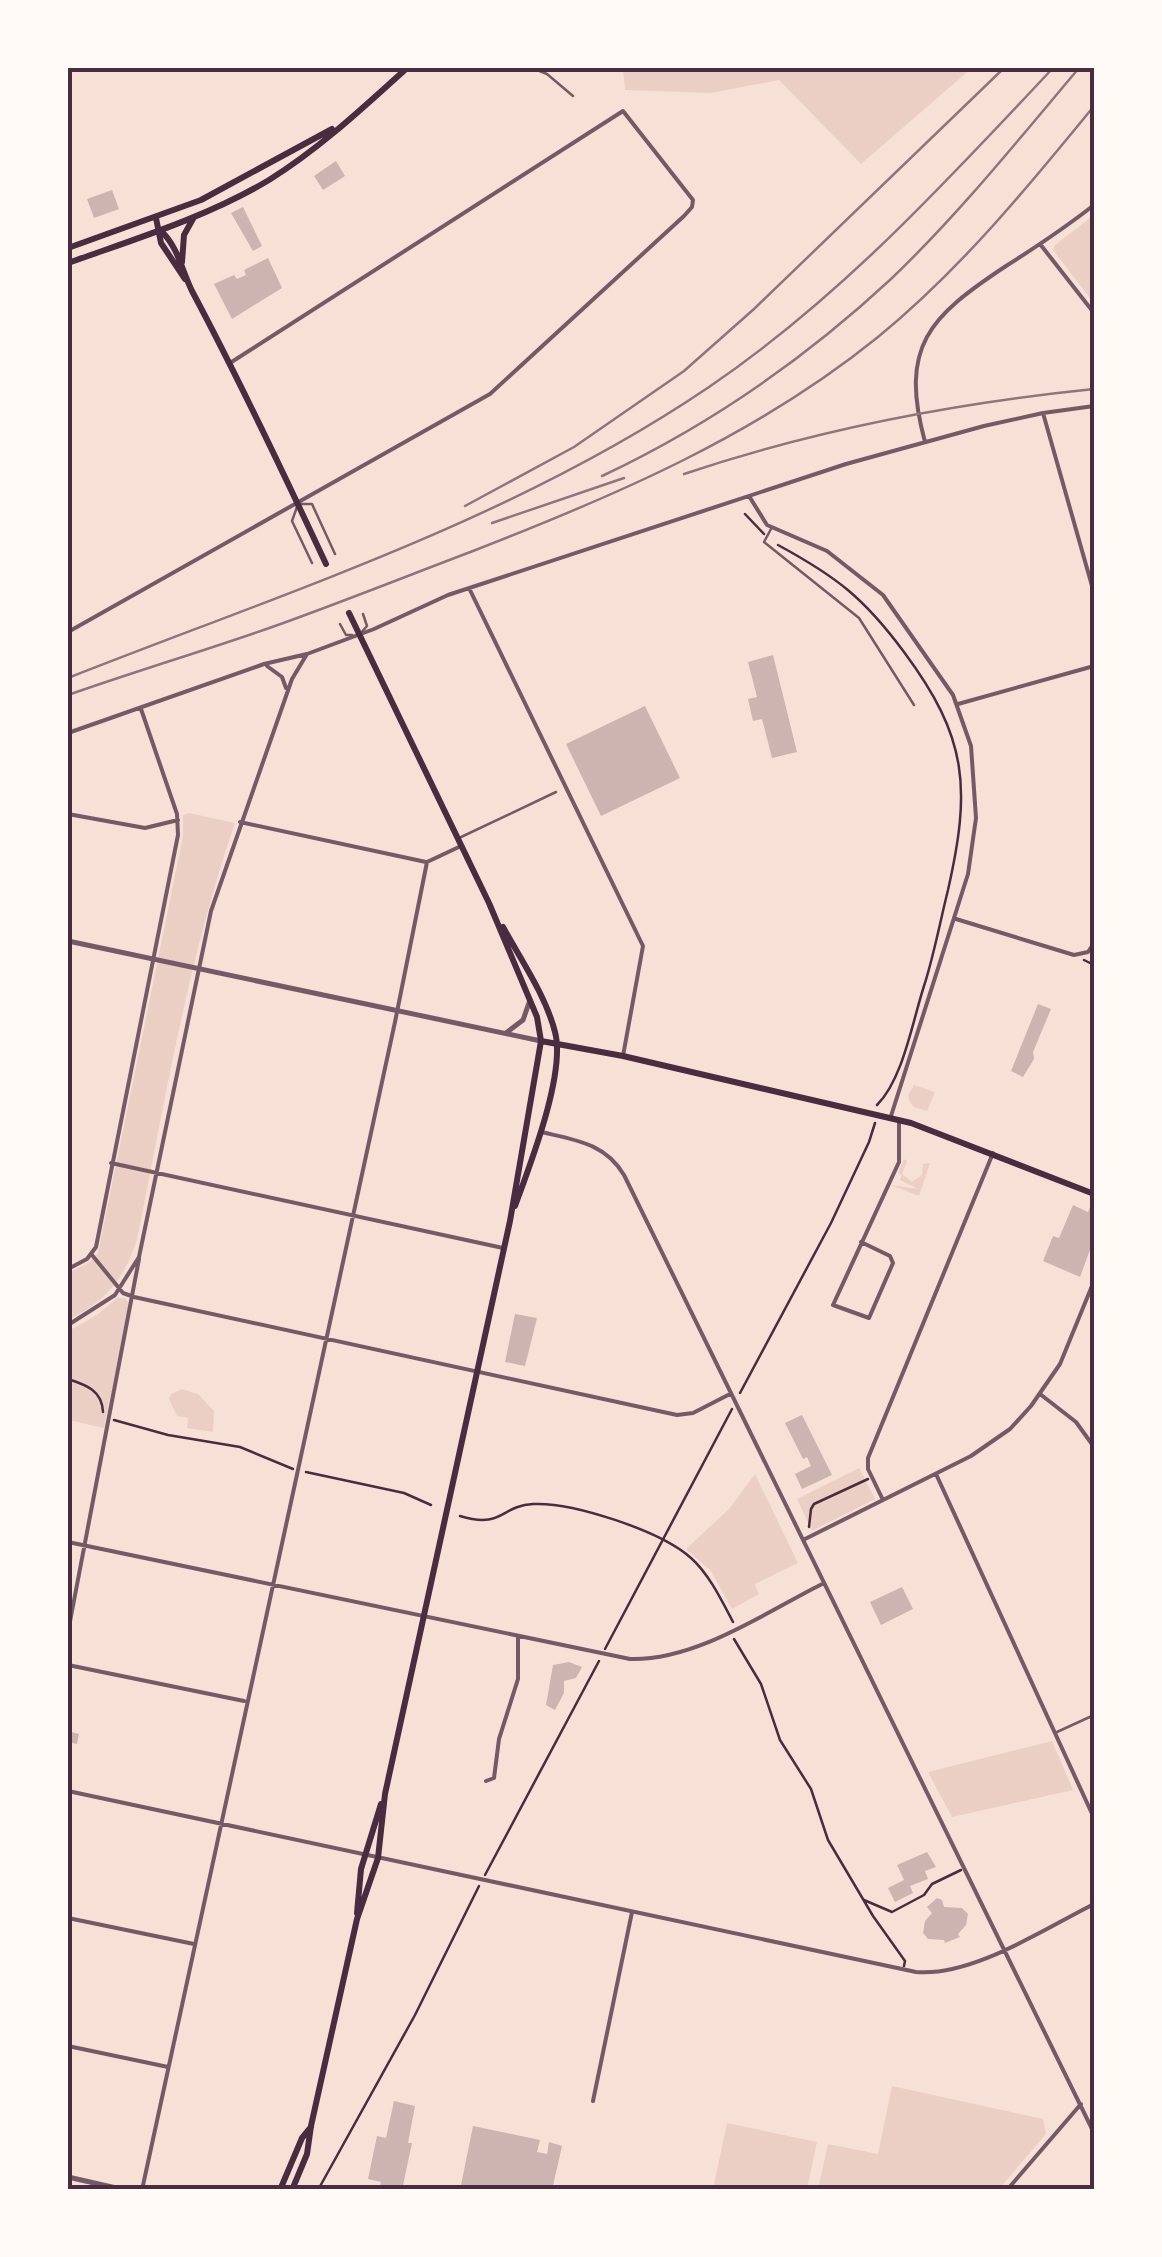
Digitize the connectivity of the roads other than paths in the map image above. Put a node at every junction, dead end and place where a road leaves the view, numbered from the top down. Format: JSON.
{"nodes":[{"id":1,"x":407,"y":68,"type":"edge"},
{"id":2,"x":532,"y":68,"type":"edge"},
{"id":3,"x":573,"y":96,"type":"dead end"},
{"id":4,"x":338,"y":126,"type":"junction"},
{"id":5,"x":1094,"y":205,"type":"edge"},
{"id":6,"x":194,"y":216,"type":"junction"},
{"id":7,"x":156,"y":218,"type":"junction"},
{"id":8,"x":159,"y":229,"type":"junction"},
{"id":9,"x":1040,"y":244,"type":"junction"},
{"id":10,"x":68,"y":248,"type":"edge"},
{"id":11,"x":68,"y":262,"type":"edge"},
{"id":12,"x":182,"y":265,"type":"junction"},
{"id":13,"x":188,"y":284,"type":"junction"},
{"id":14,"x":1094,"y":313,"type":"edge"},
{"id":15,"x":230,"y":363,"type":"junction"},
{"id":16,"x":1094,"y":406,"type":"edge"},
{"id":17,"x":1043,"y":413,"type":"junction"},
{"id":18,"x":924,"y":442,"type":"junction"},
{"id":19,"x":749,"y":496,"type":"junction"},
{"id":20,"x":298,"y":504,"type":"junction"},
{"id":21,"x":772,"y":527,"type":"junction"},
{"id":22,"x":334,"y":554,"type":"dead end"},
{"id":23,"x":312,"y":563,"type":"dead end"},
{"id":24,"x":326,"y":564,"type":"dead end"},
{"id":25,"x":469,"y":588,"type":"junction"},
{"id":26,"x":1094,"y":593,"type":"edge"},
{"id":27,"x":349,"y":613,"type":"dead end"},
{"id":28,"x":363,"y":614,"type":"dead end"},
{"id":29,"x":340,"y":624,"type":"dead end"},
{"id":30,"x":68,"y":632,"type":"edge"},
{"id":31,"x":359,"y":634,"type":"junction"},
{"id":32,"x":307,"y":654,"type":"junction"},
{"id":33,"x":264,"y":664,"type":"junction"},
{"id":34,"x":1094,"y":666,"type":"edge"},
{"id":35,"x":287,"y":692,"type":"junction"},
{"id":36,"x":958,"y":704,"type":"junction"},
{"id":37,"x":914,"y":706,"type":"dead end"},
{"id":38,"x":141,"y":709,"type":"junction"},
{"id":39,"x":68,"y":733,"type":"edge"},
{"id":40,"x":556,"y":792,"type":"dead end"},
{"id":41,"x":68,"y":814,"type":"edge"},
{"id":42,"x":178,"y":820,"type":"junction"},
{"id":43,"x":240,"y":822,"type":"junction"},
{"id":44,"x":460,"y":842,"type":"junction"},
{"id":45,"x":426,"y":862,"type":"junction"},
{"id":46,"x":489,"y":903,"type":"junction"},
{"id":47,"x":956,"y":919,"type":"junction"},
{"id":48,"x":68,"y":941,"type":"edge"},
{"id":49,"x":1094,"y":943,"type":"edge"},
{"id":50,"x":152,"y":958,"type":"junction"},
{"id":51,"x":199,"y":968,"type":"junction"},
{"id":52,"x":530,"y":1000,"type":"junction"},
{"id":53,"x":398,"y":1010,"type":"junction"},
{"id":54,"x":505,"y":1034,"type":"junction"},
{"id":55,"x":541,"y":1041,"type":"junction"},
{"id":56,"x":557,"y":1044,"type":"junction"},
{"id":57,"x":623,"y":1056,"type":"junction"},
{"id":58,"x":895,"y":1118,"type":"junction"},
{"id":59,"x":540,"y":1132,"type":"junction"},
{"id":60,"x":993,"y":1153,"type":"junction"},
{"id":61,"x":112,"y":1163,"type":"junction"},
{"id":62,"x":157,"y":1173,"type":"junction"},
{"id":63,"x":1094,"y":1194,"type":"edge"},
{"id":64,"x":354,"y":1214,"type":"junction"},
{"id":65,"x":510,"y":1221,"type":"junction"},
{"id":66,"x":861,"y":1242,"type":"junction"},
{"id":67,"x":504,"y":1248,"type":"junction"},
{"id":68,"x":92,"y":1255,"type":"junction"},
{"id":69,"x":139,"y":1256,"type":"junction"},
{"id":70,"x":68,"y":1269,"type":"edge"},
{"id":71,"x":1094,"y":1281,"type":"edge"},
{"id":72,"x":120,"y":1290,"type":"junction"},
{"id":73,"x":134,"y":1298,"type":"junction"},
{"id":74,"x":68,"y":1325,"type":"edge"},
{"id":75,"x":326,"y":1338,"type":"junction"},
{"id":76,"x":477,"y":1371,"type":"junction"},
{"id":77,"x":732,"y":1393,"type":"junction"},
{"id":78,"x":1040,"y":1394,"type":"junction"},
{"id":79,"x":1094,"y":1447,"type":"edge"},
{"id":80,"x":936,"y":1474,"type":"junction"},
{"id":81,"x":884,"y":1500,"type":"junction"},
{"id":82,"x":804,"y":1540,"type":"junction"},
{"id":83,"x":68,"y":1542,"type":"edge"},
{"id":84,"x":85,"y":1545,"type":"junction"},
{"id":85,"x":824,"y":1583,"type":"junction"},
{"id":86,"x":271,"y":1585,"type":"junction"},
{"id":87,"x":423,"y":1616,"type":"junction"},
{"id":88,"x":68,"y":1632,"type":"edge"},
{"id":89,"x":518,"y":1637,"type":"junction"},
{"id":90,"x":68,"y":1665,"type":"edge"},
{"id":91,"x":246,"y":1702,"type":"junction"},
{"id":92,"x":1094,"y":1714,"type":"edge"},
{"id":93,"x":1055,"y":1732,"type":"junction"},
{"id":94,"x":486,"y":1780,"type":"dead end"},
{"id":95,"x":68,"y":1791,"type":"edge"},
{"id":96,"x":385,"y":1794,"type":"junction"},
{"id":97,"x":1094,"y":1818,"type":"edge"},
{"id":98,"x":220,"y":1824,"type":"junction"},
{"id":99,"x":364,"y":1855,"type":"junction"},
{"id":100,"x":378,"y":1858,"type":"junction"},
{"id":101,"x":1094,"y":1904,"type":"edge"},
{"id":102,"x":632,"y":1912,"type":"junction"},
{"id":103,"x":68,"y":1918,"type":"edge"},
{"id":104,"x":357,"y":1920,"type":"junction"},
{"id":105,"x":194,"y":1944,"type":"junction"},
{"id":106,"x":1003,"y":1949,"type":"junction"},
{"id":107,"x":68,"y":2046,"type":"edge"},
{"id":108,"x":168,"y":2067,"type":"junction"},
{"id":109,"x":594,"y":2100,"type":"dead end"},
{"id":110,"x":1081,"y":2104,"type":"junction"},
{"id":111,"x":311,"y":2126,"type":"junction"},
{"id":112,"x":1094,"y":2133,"type":"edge"},
{"id":113,"x":68,"y":2178,"type":"edge"},
{"id":114,"x":125,"y":2190,"type":"edge"},
{"id":115,"x":142,"y":2190,"type":"edge"},
{"id":116,"x":280,"y":2190,"type":"edge"},
{"id":117,"x":292,"y":2190,"type":"edge"},
{"id":118,"x":1007,"y":2190,"type":"edge"}],
"edges":[{"from":1,"to":4,"type":"main road"},
{"from":2,"to":3,"type":"lane"},
{"from":4,"to":6,"type":"main road"},
{"from":4,"to":7,"type":"main road"},
{"from":5,"to":9,"type":"street"},
{"from":6,"to":8,"type":"main road"},
{"from":6,"to":12,"type":"main road"},
{"from":7,"to":8,"type":"main road"},
{"from":7,"to":10,"type":"main road"},
{"from":8,"to":11,"type":"main road"},
{"from":8,"to":12,"type":"main road"},
{"from":8,"to":13,"type":"main road"},
{"from":9,"to":14,"type":"street"},
{"from":9,"to":18,"type":"street"},
{"from":12,"to":13,"type":"main road"},
{"from":13,"to":15,"type":"main road"},
{"from":15,"to":20,"type":"main road"},
{"from":15,"to":20,"type":"street"},
{"from":16,"to":17,"type":"street"},
{"from":17,"to":18,"type":"street"},
{"from":17,"to":26,"type":"street"},
{"from":18,"to":19,"type":"street"},
{"from":19,"to":21,"type":"street"},
{"from":19,"to":25,"type":"street"},
{"from":20,"to":22,"type":"lane"},
{"from":20,"to":23,"type":"lane"},
{"from":20,"to":24,"type":"main road"},
{"from":20,"to":30,"type":"street"},
{"from":21,"to":36,"type":"street"},
{"from":21,"to":37,"type":"lane"},
{"from":25,"to":31,"type":"street"},
{"from":25,"to":57,"type":"street"},
{"from":27,"to":31,"type":"main road"},
{"from":28,"to":31,"type":"lane"},
{"from":29,"to":31,"type":"lane"},
{"from":31,"to":32,"type":"street"},
{"from":31,"to":44,"type":"main road"},
{"from":32,"to":33,"type":"street"},
{"from":32,"to":35,"type":"street"},
{"from":33,"to":35,"type":"street"},
{"from":33,"to":38,"type":"street"},
{"from":34,"to":36,"type":"street"},
{"from":35,"to":43,"type":"street"},
{"from":36,"to":47,"type":"street"},
{"from":38,"to":39,"type":"street"},
{"from":38,"to":42,"type":"street"},
{"from":40,"to":44,"type":"lane"},
{"from":41,"to":42,"type":"street"},
{"from":42,"to":50,"type":"street"},
{"from":43,"to":45,"type":"street"},
{"from":43,"to":51,"type":"street"},
{"from":44,"to":45,"type":"street"},
{"from":44,"to":46,"type":"main road"},
{"from":45,"to":53,"type":"street"},
{"from":46,"to":52,"type":"main road"},
{"from":46,"to":56,"type":"main road"},
{"from":47,"to":49,"type":"street"},
{"from":47,"to":58,"type":"street"},
{"from":48,"to":50,"type":"street"},
{"from":50,"to":51,"type":"street"},
{"from":50,"to":61,"type":"street"},
{"from":51,"to":53,"type":"street"},
{"from":51,"to":62,"type":"street"},
{"from":52,"to":54,"type":"street"},
{"from":52,"to":55,"type":"main road"},
{"from":53,"to":54,"type":"street"},
{"from":53,"to":64,"type":"street"},
{"from":54,"to":55,"type":"street"},
{"from":55,"to":56,"type":"main road"},
{"from":55,"to":65,"type":"main road"},
{"from":56,"to":57,"type":"main road"},
{"from":56,"to":59,"type":"main road"},
{"from":57,"to":58,"type":"main road"},
{"from":58,"to":60,"type":"main road"},
{"from":58,"to":66,"type":"street"},
{"from":59,"to":65,"type":"main road"},
{"from":59,"to":77,"type":"street"},
{"from":60,"to":63,"type":"main road"},
{"from":60,"to":81,"type":"street"},
{"from":61,"to":62,"type":"street"},
{"from":61,"to":68,"type":"street"},
{"from":62,"to":64,"type":"street"},
{"from":62,"to":69,"type":"street"},
{"from":64,"to":67,"type":"street"},
{"from":64,"to":75,"type":"street"},
{"from":65,"to":67,"type":"main road"},
{"from":66,"to":66,"type":"street"},
{"from":67,"to":76,"type":"main road"},
{"from":68,"to":70,"type":"street"},
{"from":68,"to":72,"type":"street"},
{"from":69,"to":72,"type":"street"},
{"from":69,"to":73,"type":"street"},
{"from":71,"to":78,"type":"street"},
{"from":72,"to":73,"type":"street"},
{"from":72,"to":74,"type":"street"},
{"from":73,"to":75,"type":"street"},
{"from":73,"to":84,"type":"street"},
{"from":75,"to":76,"type":"street"},
{"from":75,"to":86,"type":"street"},
{"from":76,"to":77,"type":"street"},
{"from":76,"to":87,"type":"main road"},
{"from":77,"to":82,"type":"street"},
{"from":78,"to":79,"type":"street"},
{"from":78,"to":80,"type":"street"},
{"from":80,"to":81,"type":"street"},
{"from":80,"to":93,"type":"street"},
{"from":81,"to":82,"type":"street"},
{"from":82,"to":85,"type":"street"},
{"from":83,"to":84,"type":"street"},
{"from":84,"to":86,"type":"street"},
{"from":84,"to":88,"type":"street"},
{"from":85,"to":89,"type":"street"},
{"from":85,"to":106,"type":"street"},
{"from":86,"to":87,"type":"street"},
{"from":86,"to":91,"type":"street"},
{"from":87,"to":89,"type":"street"},
{"from":87,"to":96,"type":"main road"},
{"from":89,"to":94,"type":"street"},
{"from":90,"to":91,"type":"street"},
{"from":91,"to":98,"type":"street"},
{"from":92,"to":93,"type":"lane"},
{"from":93,"to":97,"type":"street"},
{"from":95,"to":98,"type":"street"},
{"from":96,"to":99,"type":"main road"},
{"from":96,"to":100,"type":"main road"},
{"from":98,"to":99,"type":"street"},
{"from":98,"to":105,"type":"street"},
{"from":99,"to":100,"type":"street"},
{"from":99,"to":104,"type":"main road"},
{"from":100,"to":102,"type":"street"},
{"from":100,"to":104,"type":"main road"},
{"from":101,"to":106,"type":"street"},
{"from":102,"to":106,"type":"street"},
{"from":102,"to":109,"type":"street"},
{"from":103,"to":105,"type":"street"},
{"from":104,"to":111,"type":"main road"},
{"from":105,"to":108,"type":"street"},
{"from":106,"to":110,"type":"street"},
{"from":107,"to":108,"type":"street"},
{"from":108,"to":115,"type":"street"},
{"from":110,"to":112,"type":"street"},
{"from":110,"to":118,"type":"street"},
{"from":111,"to":116,"type":"main road"},
{"from":111,"to":117,"type":"main road"},
{"from":113,"to":114,"type":"street"}]}
